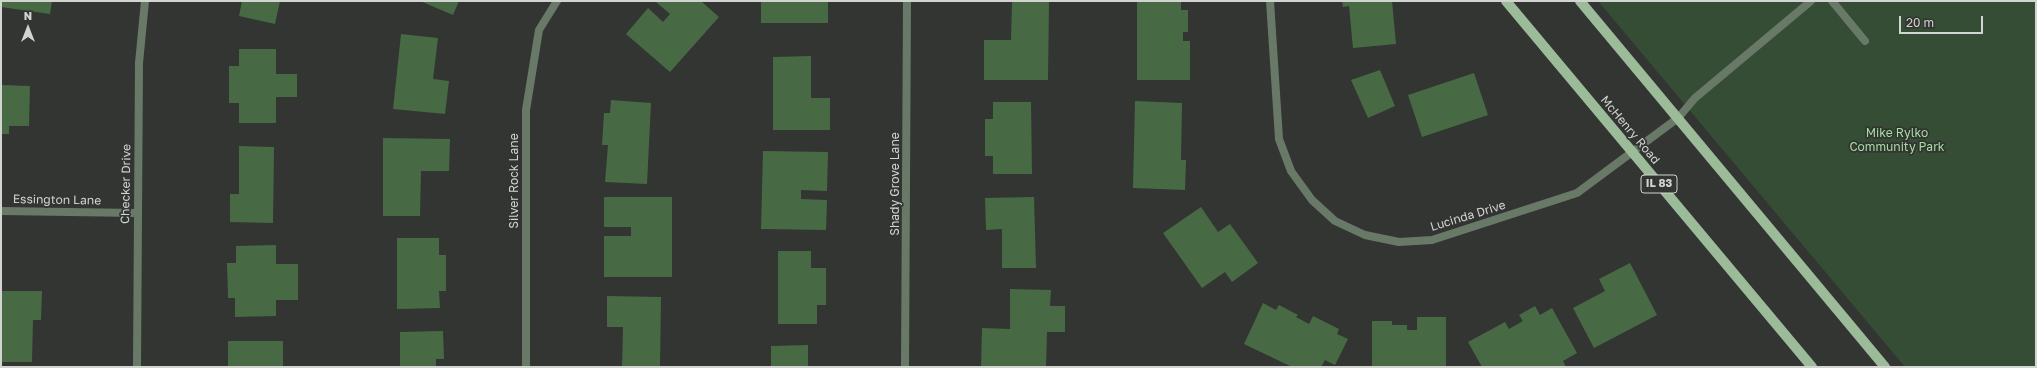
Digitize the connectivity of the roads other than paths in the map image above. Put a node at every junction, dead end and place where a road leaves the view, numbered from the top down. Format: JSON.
{"nodes":[{"id":1,"x":145,"y":1,"type":"edge"},
{"id":2,"x":557,"y":1,"type":"edge"},
{"id":3,"x":906,"y":1,"type":"edge"},
{"id":4,"x":1270,"y":1,"type":"edge"},
{"id":5,"x":1506,"y":1,"type":"edge"},
{"id":6,"x":1580,"y":1,"type":"edge"},
{"id":7,"x":1811,"y":1,"type":"edge"},
{"id":8,"x":1832,"y":1,"type":"edge"},
{"id":9,"x":1865,"y":41,"type":"dead end"},
{"id":10,"x":1678,"y":118,"type":"junction"},
{"id":11,"x":1632,"y":152,"type":"junction"},
{"id":12,"x":1,"y":211,"type":"edge"},
{"id":13,"x":137,"y":213,"type":"junction"},
{"id":14,"x":137,"y":367,"type":"edge"},
{"id":15,"x":526,"y":367,"type":"edge"},
{"id":16,"x":905,"y":367,"type":"edge"},
{"id":17,"x":1812,"y":367,"type":"edge"},
{"id":18,"x":1885,"y":367,"type":"edge"}],
"edges":[{"from":1,"to":13,"type":"street","name":"Checker Drive"},
{"from":2,"to":15,"type":"street","name":"Silver Rock Lane"},
{"from":3,"to":16,"type":"street","name":"Shady Grove Lane"},
{"from":4,"to":11,"type":"street","name":"Lucinda Drive"},
{"from":5,"to":11,"type":"main road","name":"McHenry Road","number":"IL 83"},
{"from":6,"to":10,"type":"main road"},
{"from":7,"to":10,"type":"street","name":"Lucinda Drive"},
{"from":8,"to":9,"type":"street"},
{"from":10,"to":11,"type":"street","name":"Lucinda Drive"},
{"from":10,"to":18,"type":"main road"},
{"from":11,"to":17,"type":"main road","name":"McHenry Road","number":"IL 83"},
{"from":12,"to":13,"type":"street","name":"Essington Lane"},
{"from":13,"to":14,"type":"street","name":"Checker Drive"}]}
